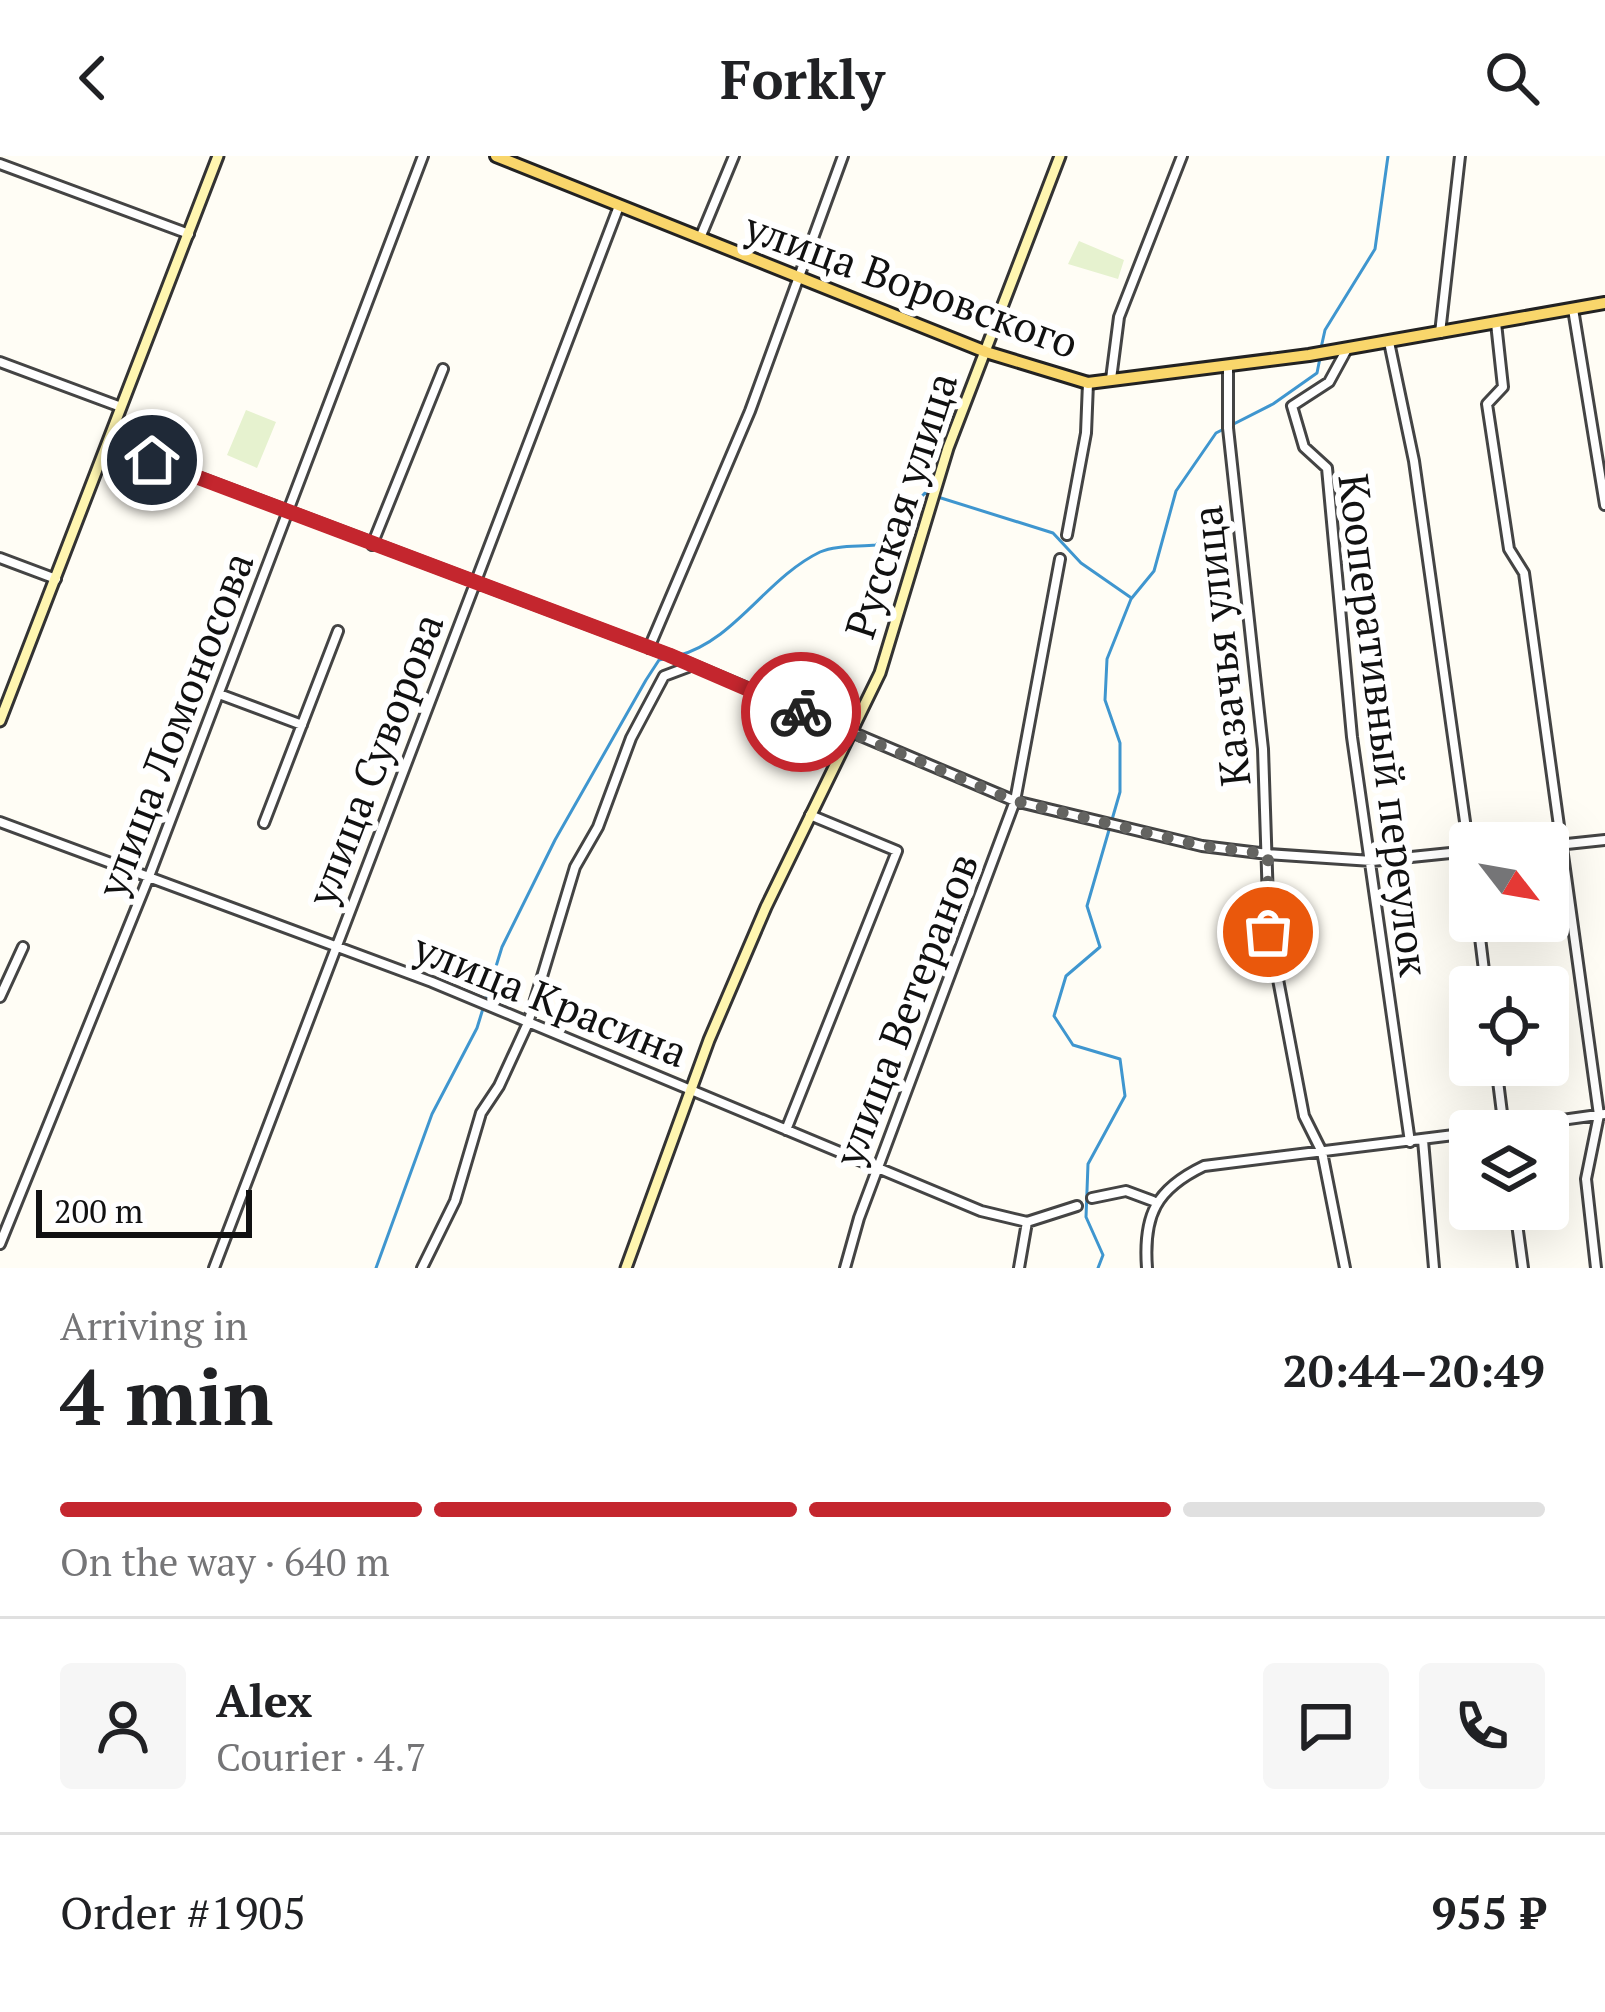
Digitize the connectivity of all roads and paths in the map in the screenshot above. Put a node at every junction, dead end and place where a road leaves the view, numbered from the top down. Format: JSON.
{"nodes":[{"id":1,"x":218,"y":156,"type":"edge"},
{"id":2,"x":423,"y":156,"type":"edge"},
{"id":3,"x":496,"y":156,"type":"edge"},
{"id":4,"x":734,"y":156,"type":"edge"},
{"id":5,"x":843,"y":156,"type":"edge"},
{"id":6,"x":1060,"y":156,"type":"edge"},
{"id":7,"x":1182,"y":156,"type":"edge"},
{"id":8,"x":1460,"y":156,"type":"edge"},
{"id":9,"x":0,"y":164,"type":"edge"},
{"id":10,"x":619,"y":206,"type":"junction"},
{"id":11,"x":188,"y":234,"type":"junction"},
{"id":12,"x":699,"y":241,"type":"junction"},
{"id":13,"x":798,"y":278,"type":"junction"},
{"id":14,"x":1605,"y":303,"type":"edge"},
{"id":15,"x":1573,"y":309,"type":"junction"},
{"id":16,"x":1496,"y":323,"type":"junction"},
{"id":17,"x":1440,"y":333,"type":"junction"},
{"id":18,"x":1389,"y":342,"type":"junction"},
{"id":19,"x":1347,"y":349,"type":"junction"},
{"id":20,"x":986,"y":352,"type":"junction"},
{"id":21,"x":0,"y":362,"type":"edge"},
{"id":22,"x":1228,"y":368,"type":"junction"},
{"id":23,"x":443,"y":369,"type":"dead end"},
{"id":24,"x":1111,"y":381,"type":"junction"},
{"id":25,"x":1088,"y":383,"type":"junction"},
{"id":26,"x":121,"y":407,"type":"junction"},
{"id":27,"x":108,"y":443,"type":"junction"},
{"id":28,"x":1605,"y":505,"type":"edge"},
{"id":29,"x":286,"y":512,"type":"junction"},
{"id":30,"x":1067,"y":535,"type":"dead end"},
{"id":31,"x":372,"y":545,"type":"junction"},
{"id":32,"x":0,"y":558,"type":"edge"},
{"id":33,"x":1060,"y":560,"type":"dead end"},
{"id":34,"x":56,"y":579,"type":"junction"},
{"id":35,"x":472,"y":584,"type":"junction"},
{"id":36,"x":338,"y":631,"type":"dead end"},
{"id":37,"x":649,"y":648,"type":"junction"},
{"id":38,"x":688,"y":666,"type":"junction"},
{"id":39,"x":219,"y":694,"type":"junction"},
{"id":40,"x":0,"y":722,"type":"edge"},
{"id":41,"x":302,"y":724,"type":"junction"},
{"id":42,"x":854,"y":732,"type":"junction"},
{"id":43,"x":1015,"y":801,"type":"junction"},
{"id":44,"x":810,"y":815,"type":"junction"},
{"id":45,"x":0,"y":822,"type":"edge"},
{"id":46,"x":1466,"y":822,"type":"edge"},
{"id":47,"x":1559,"y":822,"type":"edge"},
{"id":48,"x":264,"y":823,"type":"dead end"},
{"id":49,"x":1605,"y":840,"type":"edge"},
{"id":50,"x":1569,"y":844,"type":"edge"},
{"id":51,"x":1268,"y":854,"type":"junction"},
{"id":52,"x":1449,"y":855,"type":"edge"},
{"id":53,"x":1372,"y":861,"type":"junction"},
{"id":54,"x":148,"y":879,"type":"junction"},
{"id":55,"x":1569,"y":892,"type":"edge"},
{"id":56,"x":23,"y":946,"type":"dead end"},
{"id":57,"x":334,"y":947,"type":"junction"},
{"id":58,"x":0,"y":997,"type":"edge"},
{"id":59,"x":528,"y":1023,"type":"junction"},
{"id":60,"x":693,"y":1087,"type":"junction"},
{"id":61,"x":1602,"y":1114,"type":"edge"},
{"id":62,"x":1569,"y":1119,"type":"edge"},
{"id":63,"x":786,"y":1130,"type":"junction"},
{"id":64,"x":1449,"y":1136,"type":"edge"},
{"id":65,"x":1423,"y":1140,"type":"junction"},
{"id":66,"x":1410,"y":1142,"type":"junction"},
{"id":67,"x":1322,"y":1152,"type":"junction"},
{"id":68,"x":877,"y":1168,"type":"junction"},
{"id":69,"x":1092,"y":1198,"type":"dead end"},
{"id":70,"x":1153,"y":1202,"type":"junction"},
{"id":71,"x":1077,"y":1206,"type":"dead end"},
{"id":72,"x":1028,"y":1222,"type":"junction"},
{"id":73,"x":1518,"y":1230,"type":"edge"},
{"id":74,"x":0,"y":1244,"type":"edge"},
{"id":75,"x":214,"y":1268,"type":"edge"},
{"id":76,"x":422,"y":1268,"type":"edge"},
{"id":77,"x":626,"y":1268,"type":"edge"},
{"id":78,"x":845,"y":1268,"type":"edge"},
{"id":79,"x":1019,"y":1268,"type":"edge"},
{"id":80,"x":1147,"y":1268,"type":"edge"},
{"id":81,"x":1346,"y":1268,"type":"edge"},
{"id":82,"x":1434,"y":1268,"type":"edge"},
{"id":83,"x":1523,"y":1268,"type":"edge"},
{"id":84,"x":1596,"y":1268,"type":"edge"}],
"edges":[{"from":1,"to":11,"type":"street"},
{"from":2,"to":29,"type":"street","name":"улица Ломоносова"},
{"from":3,"to":10,"type":"main road","name":"улица Воровского"},
{"from":4,"to":12,"type":"street"},
{"from":5,"to":13,"type":"street"},
{"from":6,"to":20,"type":"street","name":"Русская улица"},
{"from":7,"to":24,"type":"street"},
{"from":8,"to":17,"type":"street"},
{"from":9,"to":11,"type":"street"},
{"from":10,"to":12,"type":"main road","name":"улица Воровского"},
{"from":10,"to":35,"type":"street","name":"улица Суворова"},
{"from":11,"to":26,"type":"street"},
{"from":12,"to":13,"type":"main road","name":"улица Воровского"},
{"from":13,"to":20,"type":"main road","name":"улица Воровского"},
{"from":13,"to":37,"type":"street"},
{"from":14,"to":15,"type":"main road","name":"улица Воровского"},
{"from":15,"to":16,"type":"main road","name":"улица Воровского"},
{"from":15,"to":28,"type":"street"},
{"from":16,"to":17,"type":"main road","name":"улица Воровского"},
{"from":16,"to":47,"type":"street"},
{"from":17,"to":18,"type":"main road","name":"улица Воровского"},
{"from":18,"to":19,"type":"main road","name":"улица Воровского"},
{"from":18,"to":46,"type":"street"},
{"from":19,"to":22,"type":"main road","name":"улица Воровского"},
{"from":19,"to":53,"type":"street","name":"Кооперативный переулок"},
{"from":20,"to":25,"type":"main road","name":"улица Воровского"},
{"from":20,"to":42,"type":"street","name":"Русская улица"},
{"from":21,"to":26,"type":"street"},
{"from":22,"to":24,"type":"main road","name":"улица Воровского"},
{"from":22,"to":51,"type":"street","name":"Казачья улица"},
{"from":23,"to":31,"type":"street"},
{"from":24,"to":25,"type":"main road","name":"улица Воровского"},
{"from":25,"to":30,"type":"street"},
{"from":26,"to":27,"type":"street"},
{"from":27,"to":29,"type":"street"},
{"from":27,"to":34,"type":"street"},
{"from":29,"to":31,"type":"street"},
{"from":29,"to":39,"type":"street","name":"улица Ломоносова"},
{"from":31,"to":35,"type":"street"},
{"from":32,"to":34,"type":"street"},
{"from":33,"to":43,"type":"street","name":"улица Ветеранов"},
{"from":34,"to":40,"type":"street"},
{"from":35,"to":37,"type":"street"},
{"from":35,"to":57,"type":"street","name":"улица Суворова"},
{"from":36,"to":41,"type":"street"},
{"from":37,"to":38,"type":"street"},
{"from":38,"to":42,"type":"street"},
{"from":38,"to":59,"type":"street"},
{"from":39,"to":41,"type":"street"},
{"from":39,"to":54,"type":"street","name":"улица Ломоносова"},
{"from":41,"to":48,"type":"street"},
{"from":42,"to":43,"type":"street"},
{"from":42,"to":44,"type":"street","name":"Русская улица"},
{"from":43,"to":51,"type":"street"},
{"from":43,"to":68,"type":"street","name":"улица Ветеранов"},
{"from":44,"to":60,"type":"street","name":"Русская улица"},
{"from":44,"to":63,"type":"street"},
{"from":45,"to":54,"type":"street","name":"улица Красина"},
{"from":49,"to":50,"type":"street"},
{"from":51,"to":53,"type":"street"},
{"from":51,"to":67,"type":"street","name":"Казачья улица"},
{"from":52,"to":53,"type":"street"},
{"from":53,"to":66,"type":"street","name":"Кооперативный переулок"},
{"from":54,"to":57,"type":"street","name":"улица Красина"},
{"from":54,"to":74,"type":"street","name":"улица Ломоносова"},
{"from":55,"to":61,"type":"street"},
{"from":56,"to":58,"type":"street"},
{"from":57,"to":59,"type":"street","name":"улица Красина"},
{"from":57,"to":75,"type":"street","name":"улица Суворова"},
{"from":59,"to":60,"type":"street","name":"улица Красина"},
{"from":59,"to":76,"type":"street"},
{"from":60,"to":63,"type":"street","name":"улица Красина"},
{"from":60,"to":77,"type":"street","name":"Русская улица"},
{"from":61,"to":62,"type":"street"},
{"from":61,"to":84,"type":"street"},
{"from":63,"to":68,"type":"street","name":"улица Красина"},
{"from":64,"to":65,"type":"street"},
{"from":65,"to":66,"type":"street"},
{"from":65,"to":82,"type":"street"},
{"from":66,"to":67,"type":"street"},
{"from":67,"to":70,"type":"street"},
{"from":67,"to":81,"type":"street","name":"Казачья улица"},
{"from":68,"to":72,"type":"street","name":"улица Красина"},
{"from":68,"to":78,"type":"street","name":"улица Ветеранов"},
{"from":69,"to":70,"type":"street"},
{"from":70,"to":80,"type":"street"},
{"from":71,"to":72,"type":"street"},
{"from":72,"to":79,"type":"street"},
{"from":73,"to":83,"type":"street"}]}
